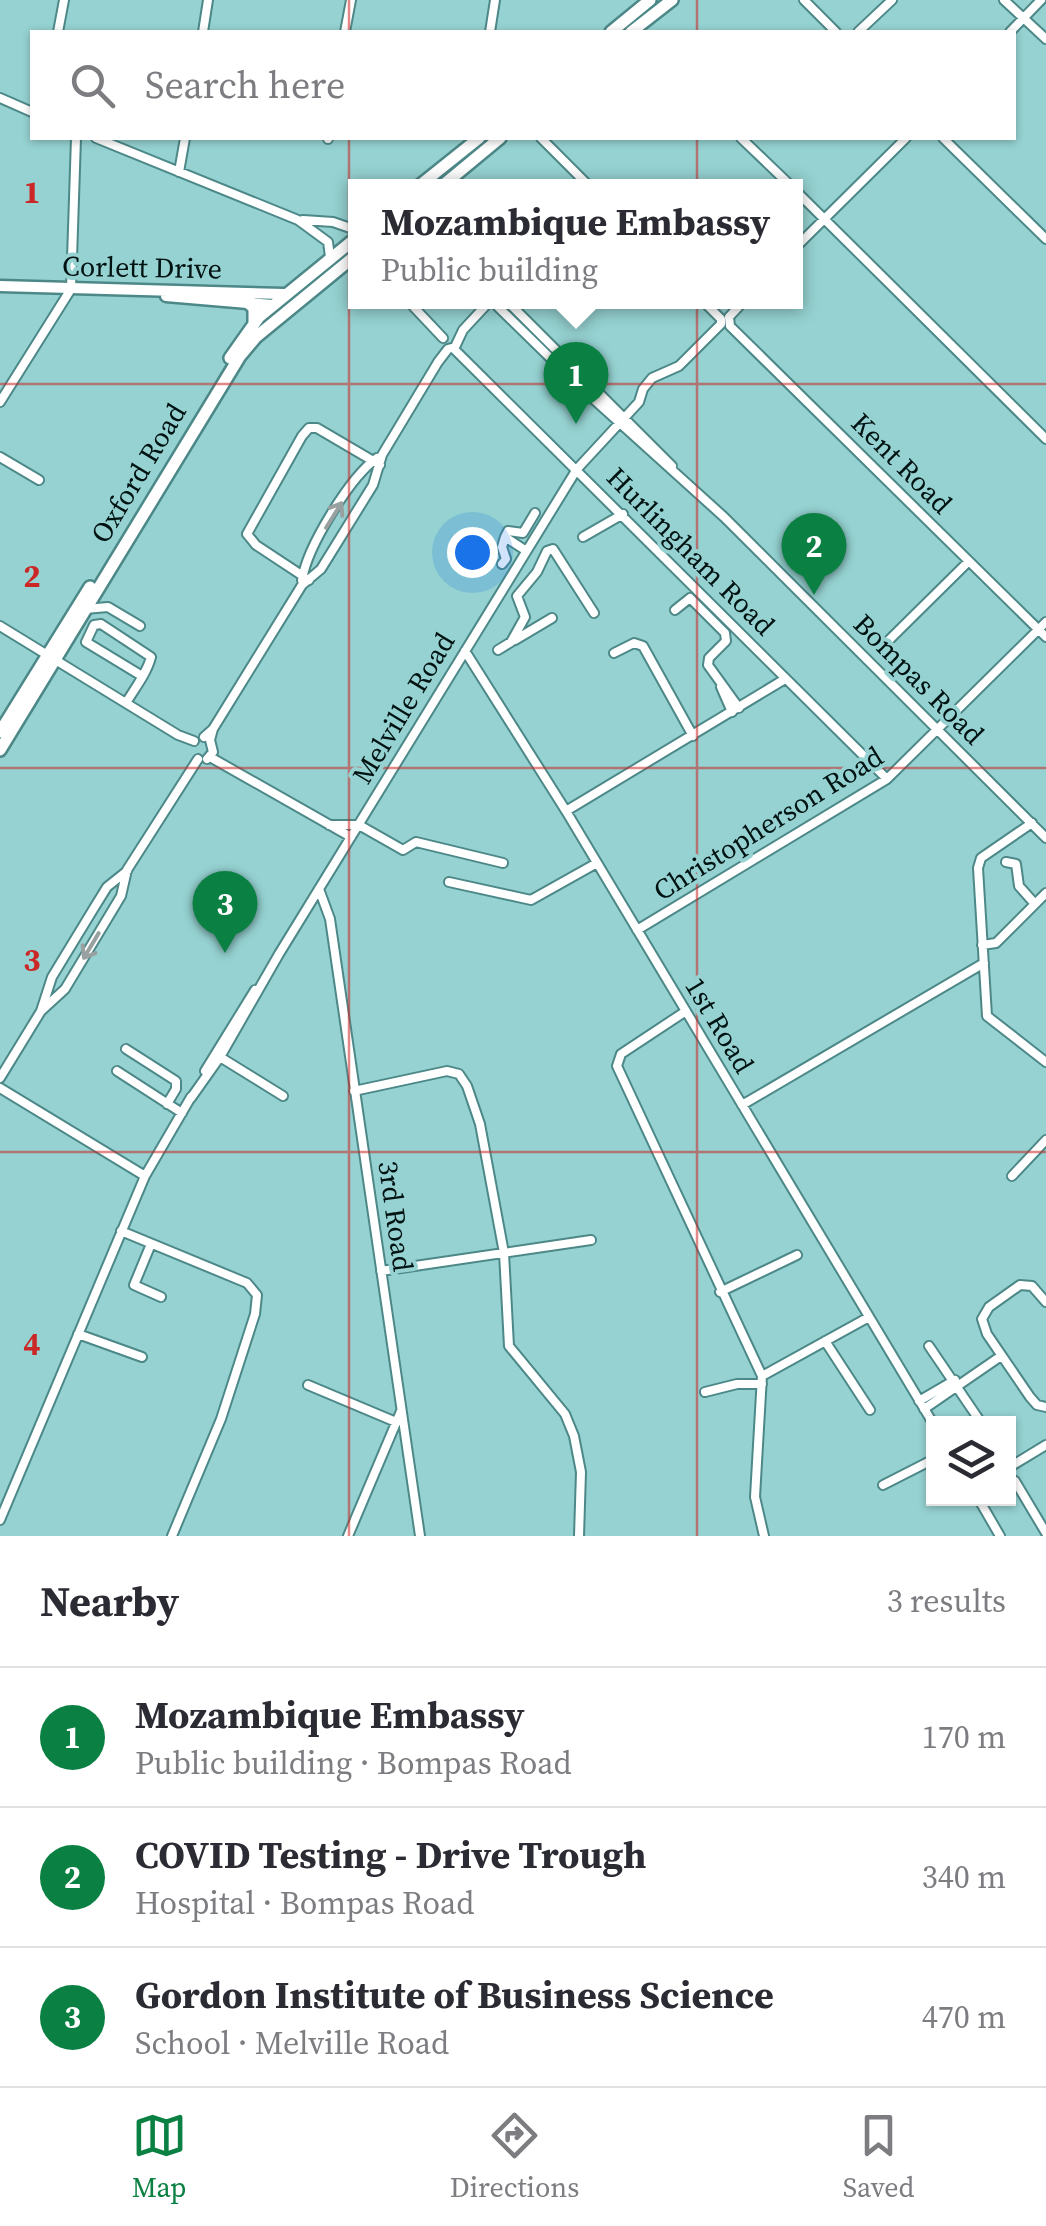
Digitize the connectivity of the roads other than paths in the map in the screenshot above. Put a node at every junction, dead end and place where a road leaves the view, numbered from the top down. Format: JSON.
{"nodes":[{"id":1,"x":64,"y":0,"type":"edge"},
{"id":2,"x":208,"y":0,"type":"edge"},
{"id":3,"x":351,"y":0,"type":"edge"},
{"id":4,"x":496,"y":0,"type":"edge"},
{"id":5,"x":650,"y":0,"type":"edge"},
{"id":6,"x":672,"y":0,"type":"edge"},
{"id":7,"x":804,"y":0,"type":"edge"},
{"id":8,"x":892,"y":0,"type":"edge"},
{"id":9,"x":1004,"y":0,"type":"edge"},
{"id":10,"x":1040,"y":0,"type":"edge"},
{"id":11,"x":1024,"y":19,"type":"junction"},
{"id":12,"x":627,"y":29,"type":"edge"},
{"id":13,"x":58,"y":30,"type":"edge"},
{"id":14,"x":203,"y":30,"type":"edge"},
{"id":15,"x":345,"y":30,"type":"edge"},
{"id":16,"x":490,"y":30,"type":"edge"},
{"id":17,"x":834,"y":30,"type":"edge"},
{"id":18,"x":860,"y":30,"type":"edge"},
{"id":19,"x":1012,"y":30,"type":"edge"},
{"id":20,"x":1046,"y":39,"type":"edge"},
{"id":21,"x":0,"y":98,"type":"edge"},
{"id":22,"x":30,"y":111,"type":"edge"},
{"id":23,"x":76,"y":140,"type":"edge"},
{"id":24,"x":101,"y":140,"type":"edge"},
{"id":25,"x":185,"y":140,"type":"edge"},
{"id":26,"x":543,"y":140,"type":"edge"},
{"id":27,"x":743,"y":140,"type":"edge"},
{"id":28,"x":904,"y":140,"type":"edge"},
{"id":29,"x":945,"y":140,"type":"edge"},
{"id":30,"x":484,"y":143,"type":"edge"},
{"id":31,"x":180,"y":172,"type":"junction"},
{"id":32,"x":430,"y":179,"type":"edge"},
{"id":33,"x":449,"y":179,"type":"edge"},
{"id":34,"x":582,"y":179,"type":"edge"},
{"id":35,"x":784,"y":179,"type":"edge"},
{"id":36,"x":803,"y":198,"type":"edge"},
{"id":37,"x":824,"y":218,"type":"junction"},
{"id":38,"x":298,"y":220,"type":"junction"},
{"id":39,"x":327,"y":221,"type":"junction"},
{"id":40,"x":348,"y":230,"type":"edge"},
{"id":41,"x":322,"y":236,"type":"junction"},
{"id":42,"x":1046,"y":239,"type":"edge"},
{"id":43,"x":803,"y":240,"type":"edge"},
{"id":44,"x":348,"y":241,"type":"edge"},
{"id":45,"x":330,"y":257,"type":"junction"},
{"id":46,"x":348,"y":261,"type":"edge"},
{"id":47,"x":0,"y":289,"type":"edge"},
{"id":48,"x":69,"y":292,"type":"junction"},
{"id":49,"x":284,"y":294,"type":"junction"},
{"id":50,"x":246,"y":301,"type":"junction"},
{"id":51,"x":296,"y":302,"type":"junction"},
{"id":52,"x":272,"y":305,"type":"junction"},
{"id":53,"x":416,"y":309,"type":"edge"},
{"id":54,"x":484,"y":309,"type":"edge"},
{"id":55,"x":499,"y":309,"type":"edge"},
{"id":56,"x":515,"y":309,"type":"edge"},
{"id":57,"x":712,"y":309,"type":"edge"},
{"id":58,"x":736,"y":309,"type":"edge"},
{"id":59,"x":725,"y":321,"type":"junction"},
{"id":60,"x":254,"y":322,"type":"junction"},
{"id":61,"x":450,"y":342,"type":"junction"},
{"id":62,"x":0,"y":402,"type":"edge"},
{"id":63,"x":622,"y":421,"type":"junction"},
{"id":64,"x":1046,"y":439,"type":"edge"},
{"id":65,"x":0,"y":457,"type":"edge"},
{"id":66,"x":378,"y":460,"type":"junction"},
{"id":67,"x":577,"y":469,"type":"junction"},
{"id":68,"x":40,"y":480,"type":"dead end"},
{"id":69,"x":535,"y":513,"type":"dead end"},
{"id":70,"x":623,"y":514,"type":"junction"},
{"id":71,"x":504,"y":537,"type":"junction"},
{"id":72,"x":583,"y":537,"type":"dead end"},
{"id":73,"x":525,"y":550,"type":"junction"},
{"id":74,"x":969,"y":560,"type":"junction"},
{"id":75,"x":517,"y":563,"type":"junction"},
{"id":76,"x":502,"y":564,"type":"dead end"},
{"id":77,"x":535,"y":575,"type":"junction"},
{"id":78,"x":304,"y":580,"type":"junction"},
{"id":79,"x":85,"y":609,"type":"junction"},
{"id":80,"x":675,"y":610,"type":"dead end"},
{"id":81,"x":594,"y":613,"type":"dead end"},
{"id":82,"x":552,"y":618,"type":"dead end"},
{"id":83,"x":1046,"y":622,"type":"edge"},
{"id":84,"x":0,"y":626,"type":"edge"},
{"id":85,"x":140,"y":626,"type":"dead end"},
{"id":86,"x":1042,"y":633,"type":"edge"},
{"id":87,"x":511,"y":642,"type":"junction"},
{"id":88,"x":881,"y":648,"type":"dead end"},
{"id":89,"x":498,"y":650,"type":"dead end"},
{"id":90,"x":465,"y":651,"type":"junction"},
{"id":91,"x":614,"y":653,"type":"dead end"},
{"id":92,"x":51,"y":657,"type":"junction"},
{"id":93,"x":142,"y":676,"type":"junction"},
{"id":94,"x":785,"y":678,"type":"junction"},
{"id":95,"x":126,"y":703,"type":"junction"},
{"id":96,"x":735,"y":710,"type":"junction"},
{"id":97,"x":940,"y":731,"type":"junction"},
{"id":98,"x":0,"y":732,"type":"edge"},
{"id":99,"x":693,"y":736,"type":"junction"},
{"id":100,"x":198,"y":747,"type":"junction"},
{"id":101,"x":0,"y":750,"type":"edge"},
{"id":102,"x":212,"y":754,"type":"junction"},
{"id":103,"x":887,"y":779,"type":"junction"},
{"id":104,"x":566,"y":811,"type":"junction"},
{"id":105,"x":358,"y":824,"type":"junction"},
{"id":106,"x":1032,"y":824,"type":"junction"},
{"id":107,"x":329,"y":825,"type":"junction"},
{"id":108,"x":351,"y":837,"type":"junction"},
{"id":109,"x":1046,"y":838,"type":"edge"},
{"id":110,"x":1006,"y":862,"type":"dead end"},
{"id":111,"x":503,"y":863,"type":"dead end"},
{"id":112,"x":597,"y":863,"type":"junction"},
{"id":113,"x":127,"y":870,"type":"junction"},
{"id":114,"x":328,"y":874,"type":"junction"},
{"id":115,"x":450,"y":882,"type":"dead end"},
{"id":116,"x":319,"y":889,"type":"junction"},
{"id":117,"x":1046,"y":893,"type":"edge"},
{"id":118,"x":326,"y":903,"type":"junction"},
{"id":119,"x":1035,"y":904,"type":"junction"},
{"id":120,"x":637,"y":930,"type":"junction"},
{"id":121,"x":982,"y":945,"type":"junction"},
{"id":122,"x":984,"y":962,"type":"junction"},
{"id":123,"x":269,"y":971,"type":"junction"},
{"id":124,"x":686,"y":1011,"type":"junction"},
{"id":125,"x":41,"y":1012,"type":"junction"},
{"id":126,"x":126,"y":1049,"type":"dead end"},
{"id":127,"x":220,"y":1056,"type":"junction"},
{"id":128,"x":1046,"y":1062,"type":"edge"},
{"id":129,"x":117,"y":1071,"type":"dead end"},
{"id":130,"x":0,"y":1078,"type":"edge"},
{"id":131,"x":0,"y":1088,"type":"edge"},
{"id":132,"x":354,"y":1091,"type":"junction"},
{"id":133,"x":283,"y":1096,"type":"dead end"},
{"id":134,"x":191,"y":1098,"type":"junction"},
{"id":135,"x":167,"y":1104,"type":"junction"},
{"id":136,"x":742,"y":1106,"type":"junction"},
{"id":137,"x":182,"y":1114,"type":"junction"},
{"id":138,"x":1046,"y":1140,"type":"edge"},
{"id":139,"x":144,"y":1176,"type":"junction"},
{"id":140,"x":1012,"y":1176,"type":"dead end"},
{"id":141,"x":121,"y":1231,"type":"junction"},
{"id":142,"x":591,"y":1240,"type":"dead end"},
{"id":143,"x":151,"y":1244,"type":"junction"},
{"id":144,"x":504,"y":1253,"type":"junction"},
{"id":145,"x":797,"y":1255,"type":"dead end"},
{"id":146,"x":381,"y":1271,"type":"junction"},
{"id":147,"x":720,"y":1292,"type":"junction"},
{"id":148,"x":160,"y":1297,"type":"dead end"},
{"id":149,"x":1046,"y":1302,"type":"edge"},
{"id":150,"x":869,"y":1317,"type":"junction"},
{"id":151,"x":78,"y":1334,"type":"junction"},
{"id":152,"x":826,"y":1341,"type":"junction"},
{"id":153,"x":929,"y":1346,"type":"dead end"},
{"id":154,"x":1001,"y":1356,"type":"junction"},
{"id":155,"x":142,"y":1357,"type":"dead end"},
{"id":156,"x":762,"y":1380,"type":"junction"},
{"id":157,"x":954,"y":1384,"type":"junction"},
{"id":158,"x":308,"y":1386,"type":"dead end"},
{"id":159,"x":706,"y":1392,"type":"dead end"},
{"id":160,"x":922,"y":1405,"type":"junction"},
{"id":161,"x":1046,"y":1406,"type":"edge"},
{"id":162,"x":870,"y":1410,"type":"dead end"},
{"id":163,"x":401,"y":1411,"type":"junction"},
{"id":164,"x":929,"y":1416,"type":"edge"},
{"id":165,"x":976,"y":1416,"type":"edge"},
{"id":166,"x":396,"y":1422,"type":"junction"},
{"id":167,"x":1046,"y":1445,"type":"edge"},
{"id":168,"x":926,"y":1462,"type":"edge"},
{"id":169,"x":1016,"y":1462,"type":"edge"},
{"id":170,"x":1016,"y":1484,"type":"edge"},
{"id":171,"x":883,"y":1485,"type":"dead end"},
{"id":172,"x":4,"y":1501,"type":"edge"},
{"id":173,"x":983,"y":1506,"type":"edge"},
{"id":174,"x":0,"y":1520,"type":"edge"},
{"id":175,"x":1046,"y":1533,"type":"edge"},
{"id":176,"x":172,"y":1536,"type":"edge"},
{"id":177,"x":348,"y":1536,"type":"edge"},
{"id":178,"x":420,"y":1536,"type":"edge"},
{"id":179,"x":579,"y":1536,"type":"edge"},
{"id":180,"x":764,"y":1536,"type":"edge"},
{"id":181,"x":1000,"y":1536,"type":"edge"}],
"edges":[{"from":1,"to":13,"type":"street"},
{"from":2,"to":14,"type":"street"},
{"from":3,"to":15,"type":"street"},
{"from":4,"to":16,"type":"street"},
{"from":5,"to":12,"type":"main road"},
{"from":6,"to":12,"type":"main road"},
{"from":7,"to":17,"type":"street"},
{"from":8,"to":18,"type":"street"},
{"from":9,"to":11,"type":"street"},
{"from":10,"to":11,"type":"street"},
{"from":11,"to":19,"type":"street"},
{"from":11,"to":20,"type":"street"},
{"from":21,"to":22,"type":"street"},
{"from":23,"to":48,"type":"street"},
{"from":24,"to":31,"type":"street"},
{"from":25,"to":31,"type":"street"},
{"from":26,"to":34,"type":"street"},
{"from":27,"to":35,"type":"street"},
{"from":28,"to":37,"type":"street"},
{"from":29,"to":42,"type":"street"},
{"from":30,"to":32,"type":"main road"},
{"from":30,"to":33,"type":"main road"},
{"from":31,"to":38,"type":"street"},
{"from":36,"to":37,"type":"street"},
{"from":37,"to":43,"type":"street"},
{"from":37,"to":64,"type":"street"},
{"from":38,"to":39,"type":"street"},
{"from":38,"to":41,"type":"street"},
{"from":39,"to":40,"type":"street"},
{"from":39,"to":41,"type":"street"},
{"from":41,"to":45,"type":"street"},
{"from":44,"to":45,"type":"main road","name":"Oxford Road"},
{"from":45,"to":49,"type":"main road","name":"Oxford Road"},
{"from":46,"to":51,"type":"main road","name":"Oxford Road"},
{"from":47,"to":48,"type":"main road","name":"Corlett Drive"},
{"from":48,"to":49,"type":"main road","name":"Corlett Drive"},
{"from":48,"to":50,"type":"main road","name":"Corlett Drive"},
{"from":48,"to":62,"type":"street"},
{"from":49,"to":52,"type":"main road","name":"Oxford Road"},
{"from":50,"to":52,"type":"main road","name":"Corlett Drive"},
{"from":50,"to":60,"type":"main road"},
{"from":51,"to":52,"type":"main road"},
{"from":51,"to":79,"type":"main road","name":"Oxford Road"},
{"from":52,"to":60,"type":"main road","name":"Oxford Road"},
{"from":53,"to":61,"type":"street","name":"Hurlingham Road"},
{"from":54,"to":61,"type":"street"},
{"from":55,"to":63,"type":"street","name":"Bompas Road"},
{"from":56,"to":63,"type":"street","name":"Bompas Road"},
{"from":57,"to":59,"type":"street","name":"Kent Road"},
{"from":58,"to":59,"type":"street","name":"Melville Road"},
{"from":59,"to":63,"type":"street","name":"Melville Road"},
{"from":59,"to":74,"type":"street","name":"Kent Road"},
{"from":60,"to":92,"type":"main road","name":"Oxford Road"},
{"from":61,"to":66,"type":"street"},
{"from":61,"to":67,"type":"street","name":"Hurlingham Road"},
{"from":63,"to":67,"type":"street","name":"Melville Road"},
{"from":63,"to":97,"type":"street","name":"Bompas Road"},
{"from":65,"to":68,"type":"street"},
{"from":78,"to":66,"type":"street","one_way":true},
{"from":66,"to":78,"type":"street"},
{"from":66,"to":78,"type":"street"},
{"from":67,"to":70,"type":"street","name":"Hurlingham Road"},
{"from":67,"to":73,"type":"street","name":"Melville Road"},
{"from":69,"to":71,"type":"street"},
{"from":70,"to":72,"type":"street"},
{"from":70,"to":94,"type":"street","name":"Hurlingham Road"},
{"from":71,"to":73,"type":"street"},
{"from":71,"to":76,"type":"street"},
{"from":73,"to":75,"type":"street","name":"Melville Road"},
{"from":74,"to":86,"type":"street","name":"Kent Road"},
{"from":74,"to":88,"type":"street"},
{"from":75,"to":77,"type":"street"},
{"from":75,"to":90,"type":"street","name":"Melville Road"},
{"from":77,"to":81,"type":"street"},
{"from":77,"to":87,"type":"street"},
{"from":78,"to":100,"type":"street"},
{"from":79,"to":85,"type":"street"},
{"from":79,"to":92,"type":"main road","name":"Oxford Road"},
{"from":80,"to":96,"type":"street"},
{"from":82,"to":87,"type":"street"},
{"from":83,"to":86,"type":"street","name":"Christopherson Road"},
{"from":84,"to":92,"type":"street"},
{"from":86,"to":97,"type":"street","name":"Christopherson Road"},
{"from":87,"to":89,"type":"street"},
{"from":90,"to":104,"type":"street","name":"1st Road"},
{"from":90,"to":105,"type":"street","name":"Melville Road"},
{"from":91,"to":99,"type":"street"},
{"from":92,"to":95,"type":"street"},
{"from":92,"to":98,"type":"main road","name":"Oxford Road"},
{"from":92,"to":101,"type":"main road","name":"Oxford Road"},
{"from":93,"to":93,"type":"street"},
{"from":93,"to":95,"type":"street"},
{"from":94,"to":96,"type":"street"},
{"from":94,"to":103,"type":"street","name":"Hurlingham Road"},
{"from":95,"to":100,"type":"street"},
{"from":96,"to":99,"type":"street"},
{"from":97,"to":103,"type":"street","name":"Christopherson Road"},
{"from":97,"to":106,"type":"street","name":"Bompas Road"},
{"from":99,"to":104,"type":"street"},
{"from":100,"to":102,"type":"street"},
{"from":100,"to":102,"type":"street"},
{"from":100,"to":113,"type":"street"},
{"from":102,"to":107,"type":"street"},
{"from":103,"to":120,"type":"street","name":"Christopherson Road"},
{"from":104,"to":112,"type":"street","name":"1st Road"},
{"from":105,"to":107,"type":"street"},
{"from":105,"to":108,"type":"street","name":"Melville Road"},
{"from":105,"to":111,"type":"street"},
{"from":106,"to":109,"type":"street","name":"Bompas Road"},
{"from":106,"to":121,"type":"street"},
{"from":107,"to":108,"type":"street"},
{"from":108,"to":114,"type":"street","name":"Melville Road"},
{"from":110,"to":119,"type":"street"},
{"from":112,"to":115,"type":"street"},
{"from":112,"to":120,"type":"street","name":"1st Road"},
{"from":113,"to":125,"type":"street"},
{"from":113,"to":125,"type":"street","one_way":true},
{"from":114,"to":116,"type":"street","name":"Melville Road"},
{"from":114,"to":118,"type":"street","name":"3rd Road"},
{"from":116,"to":118,"type":"street","name":"3rd Road"},
{"from":116,"to":123,"type":"street","name":"Melville Road"},
{"from":117,"to":119,"type":"street"},
{"from":118,"to":132,"type":"street","name":"3rd Road"},
{"from":119,"to":121,"type":"street"},
{"from":120,"to":124,"type":"street","name":"1st Road"},
{"from":121,"to":122,"type":"street"},
{"from":122,"to":128,"type":"street"},
{"from":122,"to":136,"type":"street"},
{"from":123,"to":127,"type":"street","name":"Melville Road"},
{"from":123,"to":134,"type":"street","name":"Melville Road"},
{"from":124,"to":136,"type":"street","name":"1st Road"},
{"from":124,"to":147,"type":"street"},
{"from":125,"to":130,"type":"street"},
{"from":126,"to":135,"type":"street"},
{"from":127,"to":133,"type":"street"},
{"from":127,"to":134,"type":"street","name":"Melville Road"},
{"from":129,"to":135,"type":"street"},
{"from":131,"to":139,"type":"street"},
{"from":132,"to":144,"type":"street"},
{"from":132,"to":146,"type":"street","name":"3rd Road"},
{"from":134,"to":137,"type":"street","name":"Melville Road"},
{"from":135,"to":137,"type":"street"},
{"from":136,"to":150,"type":"street","name":"1st Road"},
{"from":137,"to":139,"type":"street","name":"Melville Road"},
{"from":138,"to":140,"type":"street"},
{"from":139,"to":141,"type":"street","name":"Melville Road"},
{"from":141,"to":143,"type":"street"},
{"from":141,"to":151,"type":"street","name":"Melville Road"},
{"from":142,"to":144,"type":"street"},
{"from":143,"to":148,"type":"street"},
{"from":143,"to":176,"type":"street"},
{"from":144,"to":146,"type":"street"},
{"from":144,"to":179,"type":"street"},
{"from":145,"to":147,"type":"street"},
{"from":146,"to":163,"type":"street","name":"3rd Road"},
{"from":147,"to":156,"type":"street"},
{"from":149,"to":154,"type":"street"},
{"from":150,"to":152,"type":"street"},
{"from":150,"to":160,"type":"street","name":"1st Road"},
{"from":151,"to":155,"type":"street"},
{"from":151,"to":172,"type":"street","name":"Melville Road"},
{"from":152,"to":156,"type":"street"},
{"from":152,"to":162,"type":"street"},
{"from":153,"to":157,"type":"street"},
{"from":154,"to":157,"type":"street"},
{"from":154,"to":161,"type":"street"},
{"from":156,"to":159,"type":"street"},
{"from":156,"to":180,"type":"street"},
{"from":157,"to":160,"type":"street"},
{"from":157,"to":165,"type":"street"},
{"from":158,"to":166,"type":"street"},
{"from":160,"to":164,"type":"street","name":"1st Road"},
{"from":163,"to":166,"type":"street"},
{"from":163,"to":178,"type":"street","name":"3rd Road"},
{"from":166,"to":177,"type":"street"},
{"from":167,"to":169,"type":"street"},
{"from":168,"to":171,"type":"street"},
{"from":170,"to":175,"type":"street"},
{"from":172,"to":174,"type":"street","name":"Melville Road"},
{"from":173,"to":181,"type":"street"}]}
